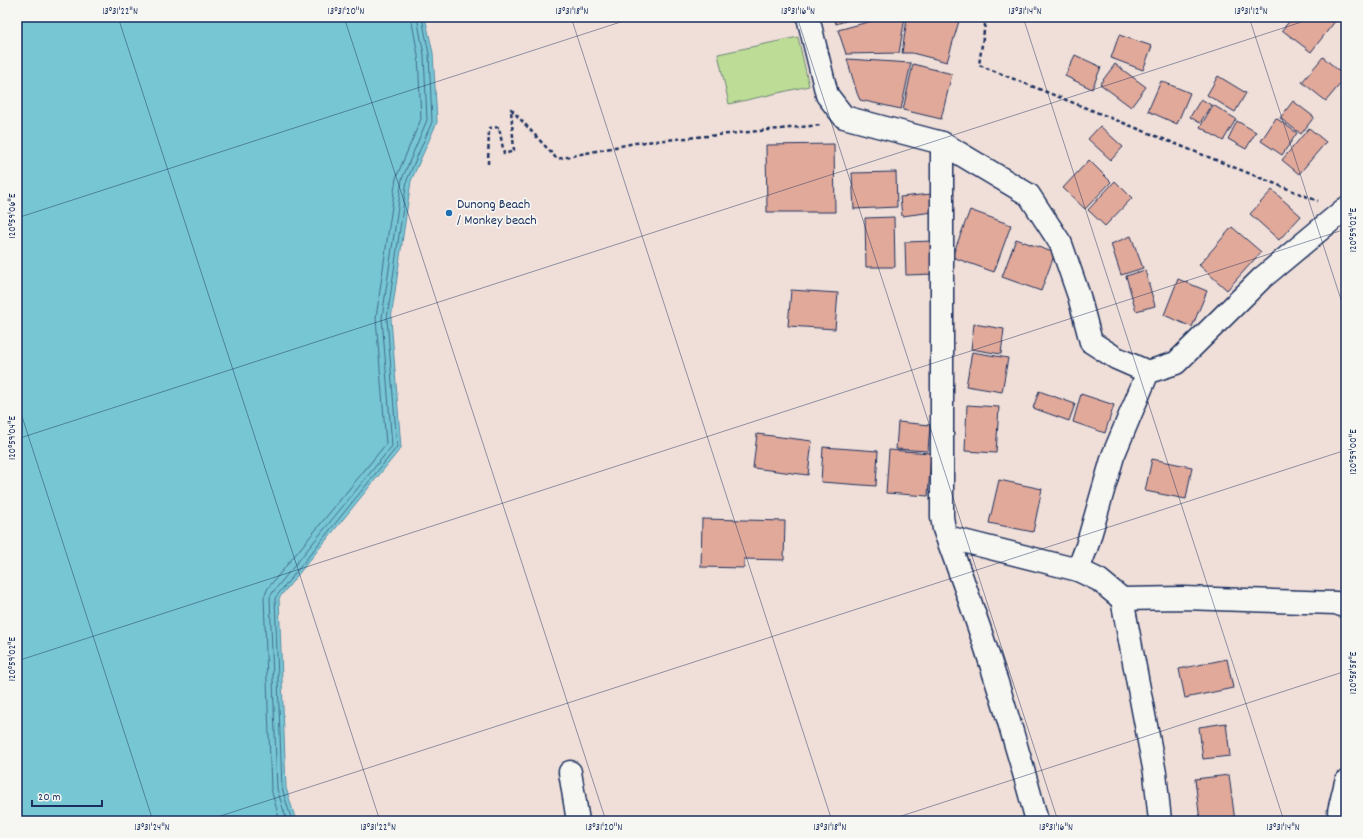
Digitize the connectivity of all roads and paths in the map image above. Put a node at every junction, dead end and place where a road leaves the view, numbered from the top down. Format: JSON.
{"nodes":[{"id":1,"x":808,"y":17,"type":"edge"},
{"id":2,"x":986,"y":17,"type":"edge"},
{"id":3,"x":844,"y":117,"type":"junction"},
{"id":4,"x":942,"y":143,"type":"junction"},
{"id":5,"x":488,"y":164,"type":"dead end"},
{"id":6,"x":1344,"y":210,"type":"edge"},
{"id":7,"x":1148,"y":372,"type":"junction"},
{"id":8,"x":947,"y":537,"type":"junction"},
{"id":9,"x":1078,"y":570,"type":"junction"},
{"id":10,"x":1122,"y":599,"type":"junction"},
{"id":11,"x":1346,"y":607,"type":"edge"},
{"id":12,"x":570,"y":772,"type":"dead end"},
{"id":13,"x":1346,"y":782,"type":"edge"},
{"id":14,"x":1339,"y":811,"type":"dead end"},
{"id":15,"x":578,"y":821,"type":"edge"},
{"id":16,"x":1037,"y":821,"type":"edge"},
{"id":17,"x":1160,"y":821,"type":"edge"}],
"edges":[{"from":1,"to":3,"type":"street"},
{"from":2,"to":6,"type":"path"},
{"from":3,"to":4,"type":"street"},
{"from":3,"to":5,"type":"path"},
{"from":4,"to":7,"type":"street"},
{"from":4,"to":8,"type":"street"},
{"from":6,"to":7,"type":"street"},
{"from":7,"to":9,"type":"street"},
{"from":8,"to":9,"type":"street"},
{"from":8,"to":16,"type":"street"},
{"from":9,"to":10,"type":"street"},
{"from":10,"to":11,"type":"street"},
{"from":10,"to":17,"type":"street"},
{"from":12,"to":15,"type":"street"},
{"from":13,"to":14,"type":"street"}]}
